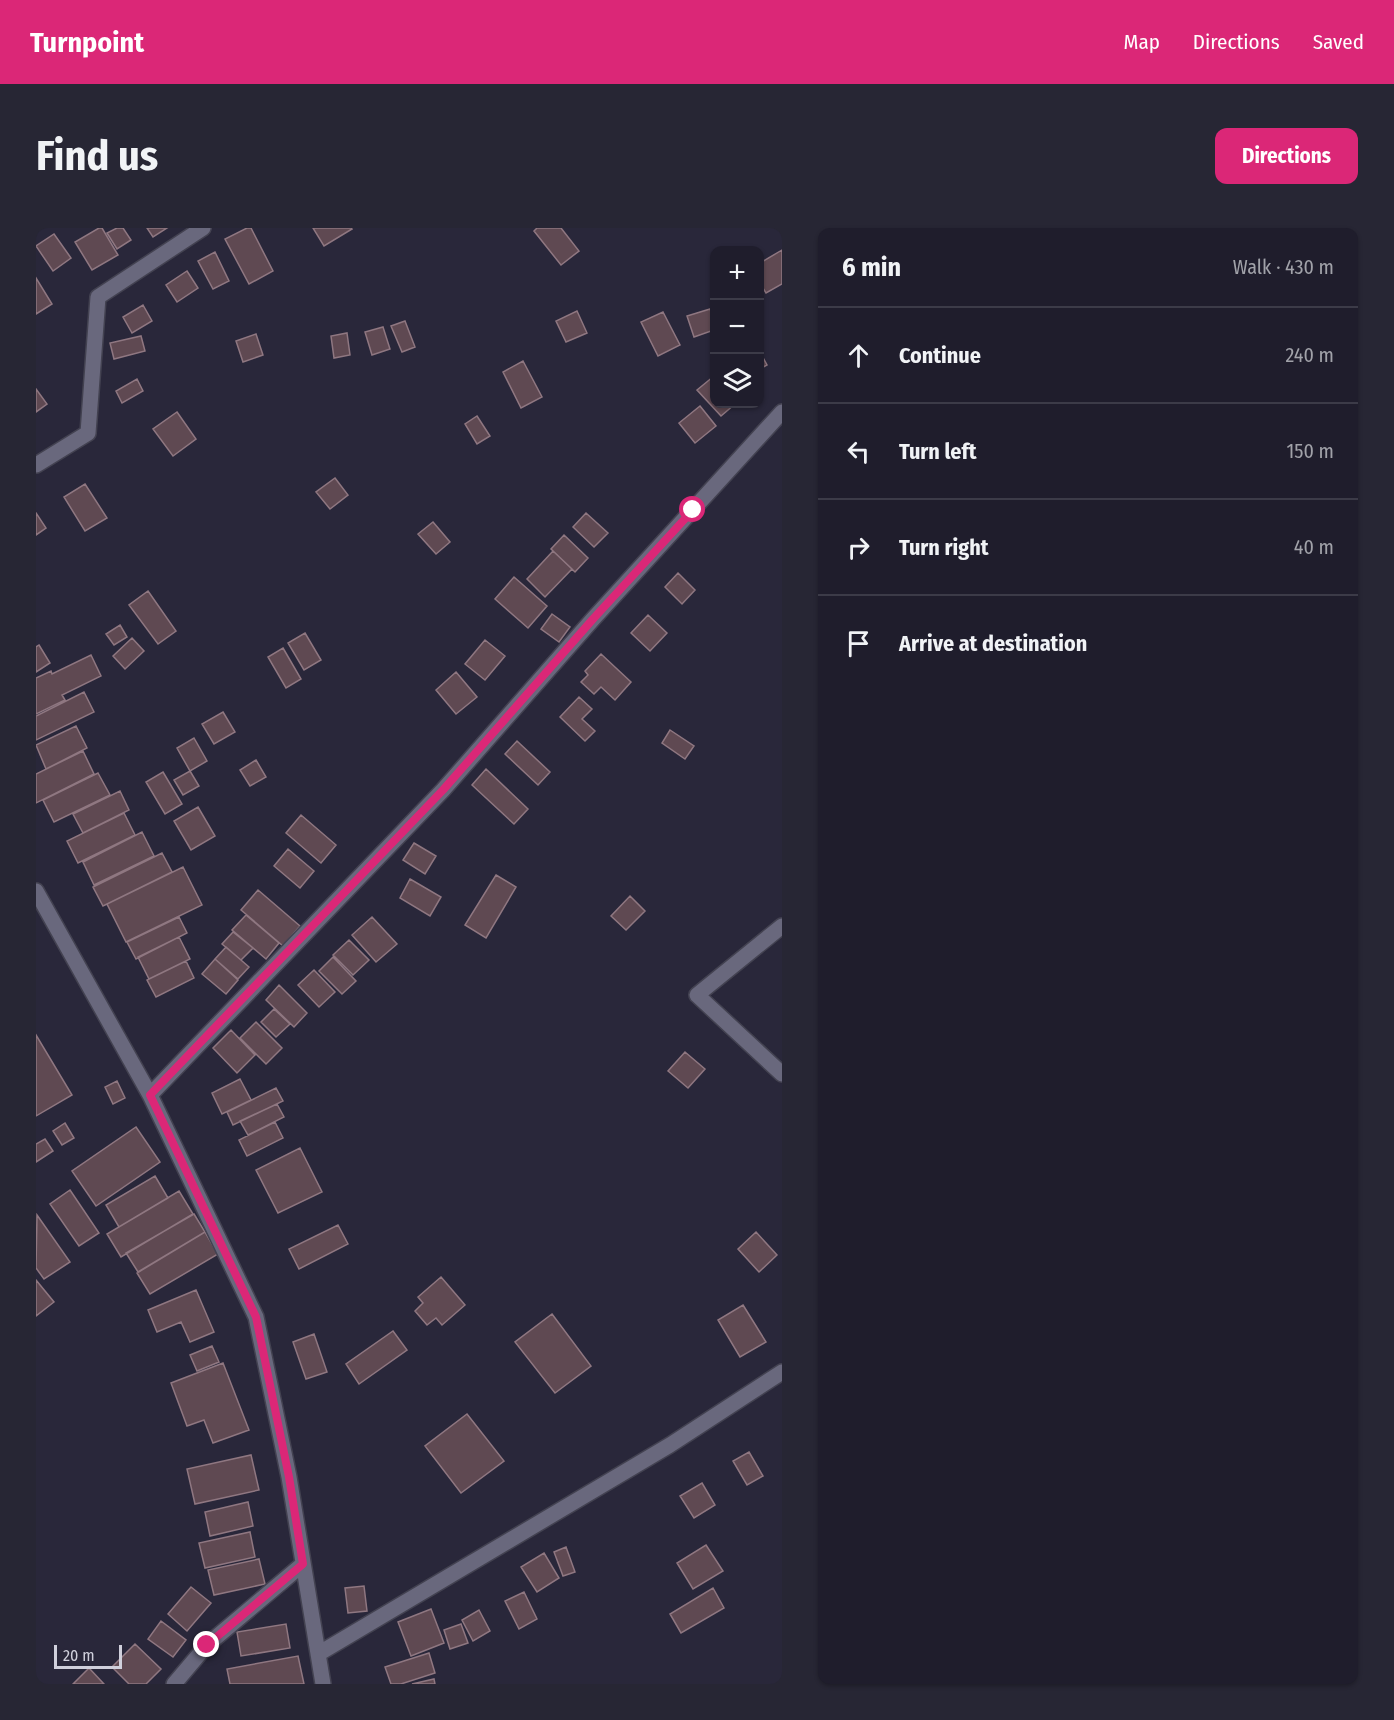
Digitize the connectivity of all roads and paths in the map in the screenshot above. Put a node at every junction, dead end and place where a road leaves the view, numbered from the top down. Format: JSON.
{"nodes":[{"id":1,"x":203,"y":228,"type":"edge"},
{"id":2,"x":782,"y":412,"type":"edge"},
{"id":3,"x":36,"y":465,"type":"edge"},
{"id":4,"x":36,"y":891,"type":"edge"},
{"id":5,"x":782,"y":926,"type":"edge"},
{"id":6,"x":782,"y":1074,"type":"edge"},
{"id":7,"x":150,"y":1095,"type":"junction"},
{"id":8,"x":782,"y":1372,"type":"edge"},
{"id":9,"x":303,"y":1564,"type":"junction"},
{"id":10,"x":318,"y":1654,"type":"junction"},
{"id":11,"x":174,"y":1684,"type":"edge"},
{"id":12,"x":323,"y":1684,"type":"edge"}],
"edges":[{"from":1,"to":3,"type":"street"},
{"from":2,"to":7,"type":"street"},
{"from":4,"to":7,"type":"street"},
{"from":5,"to":6,"type":"street"},
{"from":7,"to":9,"type":"street"},
{"from":8,"to":10,"type":"street"},
{"from":9,"to":10,"type":"street"},
{"from":9,"to":11,"type":"street"},
{"from":10,"to":12,"type":"street"}]}
